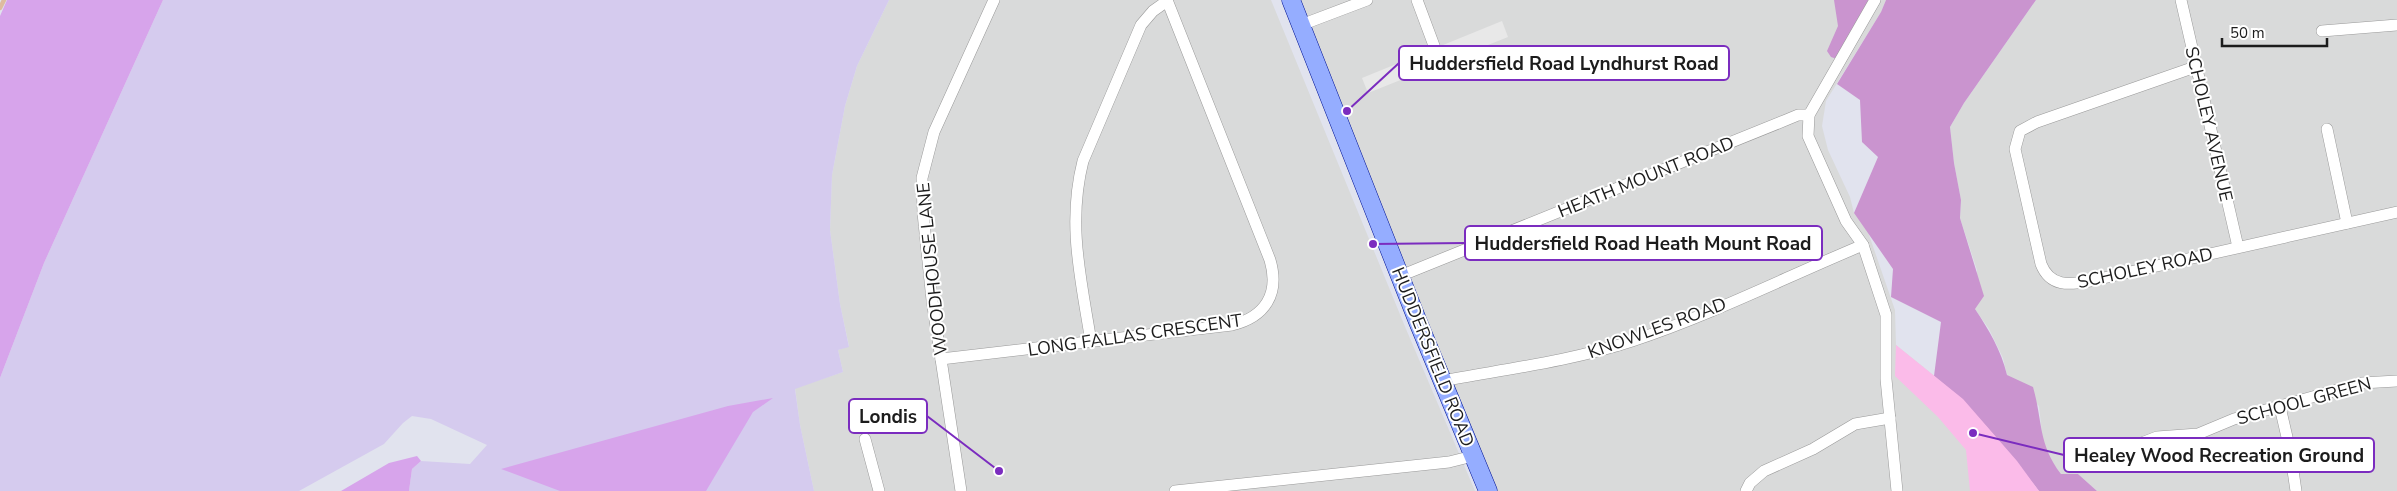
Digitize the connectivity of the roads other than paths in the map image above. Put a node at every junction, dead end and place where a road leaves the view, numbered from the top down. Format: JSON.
{"nodes":[{"id":1,"x":994,"y":0,"type":"edge"},
{"id":2,"x":1291,"y":0,"type":"edge"},
{"id":3,"x":1367,"y":0,"type":"edge"},
{"id":4,"x":1417,"y":0,"type":"edge"},
{"id":5,"x":1876,"y":0,"type":"edge"},
{"id":6,"x":2181,"y":0,"type":"edge"},
{"id":7,"x":1167,"y":1,"type":"edge"},
{"id":8,"x":1301,"y":25,"type":"junction"},
{"id":9,"x":2397,"y":25,"type":"edge"},
{"id":10,"x":2322,"y":31,"type":"dead end"},
{"id":11,"x":1439,"y":59,"type":"dead end"},
{"id":12,"x":2195,"y":66,"type":"junction"},
{"id":13,"x":1809,"y":115,"type":"junction"},
{"id":14,"x":2327,"y":129,"type":"dead end"},
{"id":15,"x":2397,"y":212,"type":"edge"},
{"id":16,"x":2347,"y":223,"type":"junction"},
{"id":17,"x":1861,"y":241,"type":"junction"},
{"id":18,"x":2238,"y":248,"type":"junction"},
{"id":19,"x":1400,"y":276,"type":"junction"},
{"id":20,"x":1091,"y":342,"type":"junction"},
{"id":21,"x":941,"y":359,"type":"junction"},
{"id":22,"x":1442,"y":381,"type":"junction"},
{"id":23,"x":2397,"y":381,"type":"edge"},
{"id":24,"x":2280,"y":407,"type":"junction"},
{"id":25,"x":1890,"y":418,"type":"junction"},
{"id":26,"x":865,"y":439,"type":"dead end"},
{"id":27,"x":2111,"y":450,"type":"dead end"},
{"id":28,"x":2128,"y":453,"type":"junction"},
{"id":29,"x":1473,"y":456,"type":"junction"},
{"id":30,"x":2135,"y":465,"type":"dead end"},
{"id":31,"x":1230,"y":488,"type":"edge"},
{"id":32,"x":879,"y":491,"type":"edge"},
{"id":33,"x":961,"y":491,"type":"edge"},
{"id":34,"x":1174,"y":491,"type":"edge"},
{"id":35,"x":1488,"y":491,"type":"edge"},
{"id":36,"x":1746,"y":491,"type":"edge"},
{"id":37,"x":1897,"y":491,"type":"edge"},
{"id":38,"x":2296,"y":491,"type":"edge"}],
"edges":[{"from":1,"to":21,"type":"street","name":"WOODHOUSE LANE"},
{"from":2,"to":8,"type":"main road","name":"HUDDERSFIELD ROAD"},
{"from":3,"to":8,"type":"street"},
{"from":4,"to":11,"type":"street"},
{"from":5,"to":13,"type":"street"},
{"from":6,"to":12,"type":"street","name":"SCHOLEY AVENUE"},
{"from":7,"to":20,"type":"street"},
{"from":7,"to":20,"type":"street","name":"LONG FALLAS CRESCENT"},
{"from":8,"to":19,"type":"main road","name":"HUDDERSFIELD ROAD"},
{"from":9,"to":10,"type":"street"},
{"from":12,"to":18,"type":"street","name":"SCHOLEY AVENUE"},
{"from":12,"to":18,"type":"street","name":"SCHOLEY ROAD"},
{"from":13,"to":17,"type":"street"},
{"from":13,"to":19,"type":"street","name":"HEATH MOUNT ROAD"},
{"from":14,"to":16,"type":"street"},
{"from":15,"to":16,"type":"street","name":"SCHOLEY ROAD"},
{"from":16,"to":18,"type":"street","name":"SCHOLEY ROAD"},
{"from":17,"to":22,"type":"street","name":"KNOWLES ROAD"},
{"from":17,"to":25,"type":"street"},
{"from":19,"to":22,"type":"main road","name":"HUDDERSFIELD ROAD"},
{"from":20,"to":21,"type":"street","name":"LONG FALLAS CRESCENT"},
{"from":21,"to":33,"type":"street","name":"WOODHOUSE LANE"},
{"from":22,"to":29,"type":"main road","name":"HUDDERSFIELD ROAD"},
{"from":23,"to":24,"type":"street","name":"SCHOOL GREEN"},
{"from":24,"to":28,"type":"street","name":"SCHOOL GREEN"},
{"from":24,"to":38,"type":"street"},
{"from":25,"to":36,"type":"street"},
{"from":25,"to":37,"type":"street"},
{"from":26,"to":32,"type":"street"},
{"from":27,"to":28,"type":"street"},
{"from":28,"to":30,"type":"street"},
{"from":29,"to":31,"type":"street"},
{"from":29,"to":35,"type":"main road","name":"HUDDERSFIELD ROAD"},
{"from":31,"to":34,"type":"street"}]}
